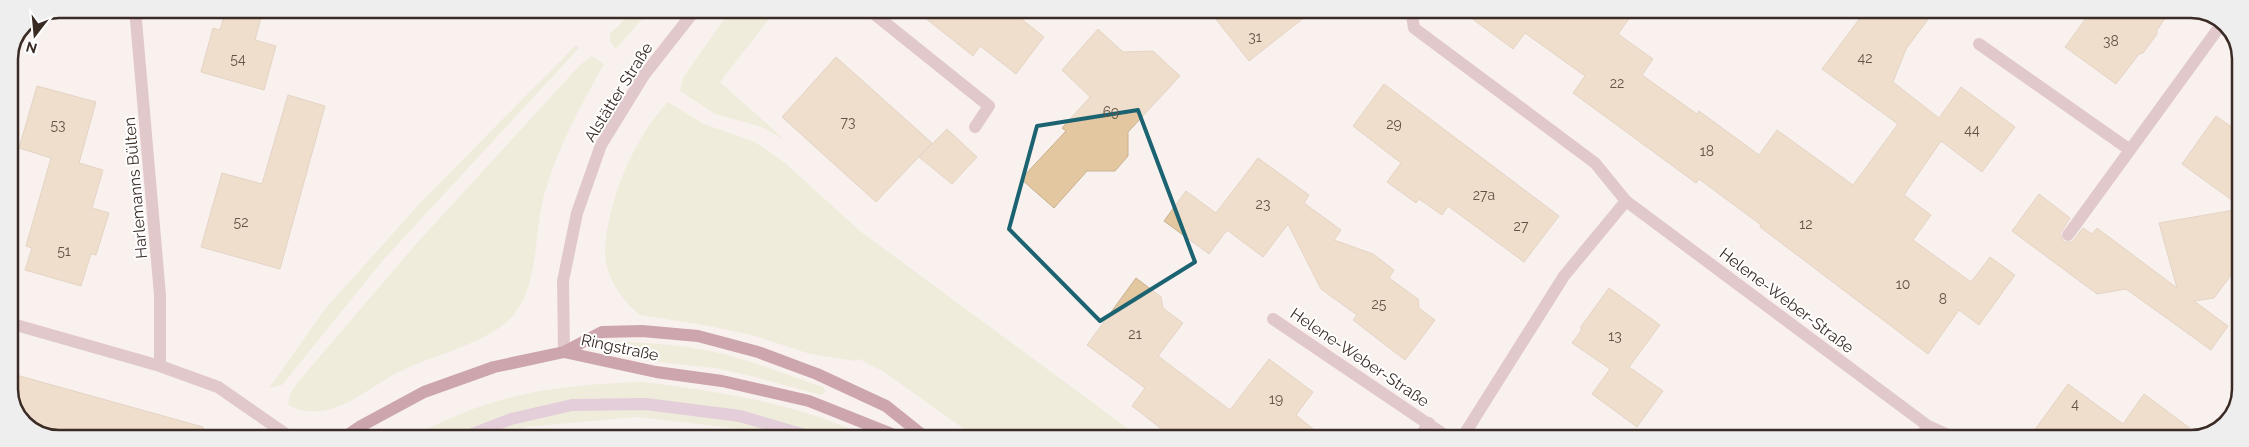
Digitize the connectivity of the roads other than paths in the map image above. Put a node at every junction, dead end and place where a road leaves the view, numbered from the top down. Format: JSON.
{"nodes":[{"id":1,"x":136,"y":18,"type":"edge"},
{"id":2,"x":689,"y":18,"type":"edge"},
{"id":3,"x":879,"y":18,"type":"edge"},
{"id":4,"x":1412,"y":18,"type":"edge"},
{"id":5,"x":2218,"y":29,"type":"edge"},
{"id":6,"x":1979,"y":44,"type":"dead end"},
{"id":7,"x":974,"y":127,"type":"dead end"},
{"id":8,"x":2130,"y":150,"type":"junction"},
{"id":9,"x":1626,"y":200,"type":"junction"},
{"id":10,"x":2068,"y":235,"type":"dead end"},
{"id":11,"x":1273,"y":319,"type":"dead end"},
{"id":12,"x":18,"y":326,"type":"edge"},
{"id":13,"x":564,"y":352,"type":"junction"},
{"id":14,"x":160,"y":366,"type":"junction"},
{"id":15,"x":1429,"y":423,"type":"junction"},
{"id":16,"x":1928,"y":426,"type":"junction"},
{"id":17,"x":279,"y":430,"type":"edge"},
{"id":18,"x":356,"y":430,"type":"edge"},
{"id":19,"x":882,"y":430,"type":"edge"},
{"id":20,"x":916,"y":430,"type":"edge"},
{"id":21,"x":1424,"y":430,"type":"edge"},
{"id":22,"x":1438,"y":430,"type":"edge"},
{"id":23,"x":1467,"y":430,"type":"edge"},
{"id":24,"x":1925,"y":430,"type":"edge"},
{"id":25,"x":1937,"y":430,"type":"edge"}],
"edges":[{"from":1,"to":14,"type":"street","name":"Harlemanns Bülten"},
{"from":2,"to":13,"type":"street","name":"Alstätter Straße"},
{"from":3,"to":7,"type":"street"},
{"from":4,"to":9,"type":"street","name":"Helene-Weber-Straße"},
{"from":5,"to":8,"type":"street"},
{"from":6,"to":8,"type":"street"},
{"from":8,"to":10,"type":"street"},
{"from":9,"to":16,"type":"street","name":"Helene-Weber-Straße"},
{"from":9,"to":23,"type":"street"},
{"from":11,"to":15,"type":"street","name":"Helene-Weber-Straße"},
{"from":12,"to":14,"type":"street"},
{"from":13,"to":18,"type":"main road"},
{"from":13,"to":19,"type":"main road","name":"Ringstraße"},
{"from":13,"to":20,"type":"main road","name":"Ringstraße"},
{"from":14,"to":17,"type":"street"},
{"from":15,"to":21,"type":"street","name":"Helene-Weber-Straße"},
{"from":15,"to":22,"type":"street","name":"Helene-Weber-Straße"},
{"from":16,"to":24,"type":"street"},
{"from":16,"to":25,"type":"street","name":"Helene-Weber-Straße"}]}
